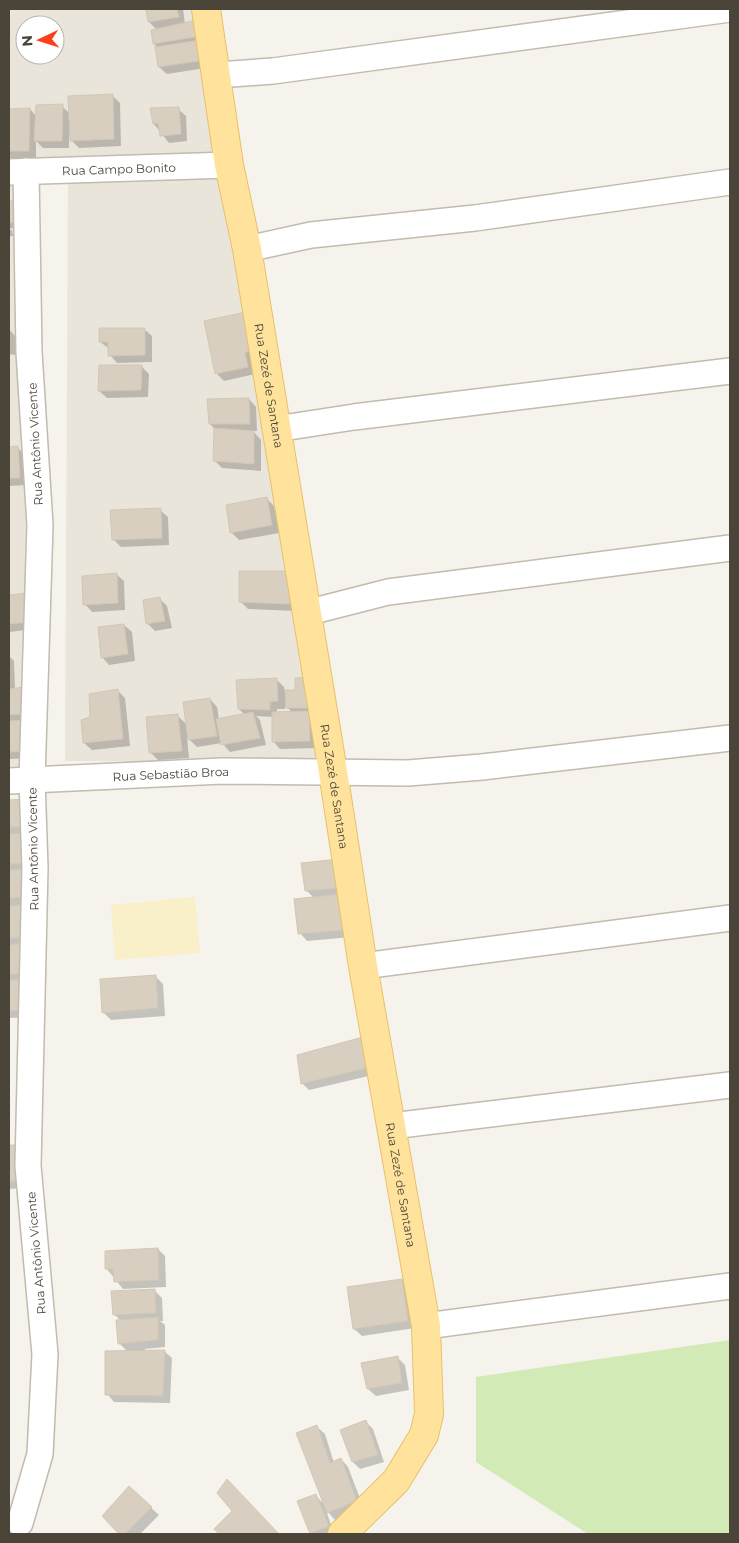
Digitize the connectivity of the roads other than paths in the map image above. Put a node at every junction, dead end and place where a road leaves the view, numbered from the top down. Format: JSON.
{"nodes":[{"id":1,"x":206,"y":9,"type":"edge"},
{"id":2,"x":730,"y":9,"type":"edge"},
{"id":3,"x":218,"y":75,"type":"junction"},
{"id":4,"x":229,"y":165,"type":"junction"},
{"id":5,"x":17,"y":172,"type":"edge"},
{"id":6,"x":730,"y":182,"type":"edge"},
{"id":7,"x":247,"y":249,"type":"junction"},
{"id":8,"x":730,"y":371,"type":"edge"},
{"id":9,"x":276,"y":429,"type":"junction"},
{"id":10,"x":730,"y":548,"type":"edge"},
{"id":11,"x":306,"y":613,"type":"junction"},
{"id":12,"x":730,"y":738,"type":"edge"},
{"id":13,"x":334,"y":772,"type":"junction"},
{"id":14,"x":21,"y":780,"type":"edge"},
{"id":15,"x":730,"y":918,"type":"edge"},
{"id":16,"x":363,"y":966,"type":"junction"},
{"id":17,"x":730,"y":1085,"type":"edge"},
{"id":18,"x":392,"y":1126,"type":"junction"},
{"id":19,"x":730,"y":1286,"type":"edge"},
{"id":20,"x":426,"y":1326,"type":"junction"},
{"id":21,"x":19,"y":1523,"type":"edge"},
{"id":22,"x":342,"y":1534,"type":"edge"}],
"edges":[{"from":1,"to":3,"type":"main road","name":"Rua Zezé de Santana"},
{"from":2,"to":3,"type":"street"},
{"from":3,"to":4,"type":"main road","name":"Rua Zezé de Santana"},
{"from":4,"to":5,"type":"street","name":"Rua Campo Bonito"},
{"from":4,"to":7,"type":"main road","name":"Rua Zezé de Santana"},
{"from":5,"to":14,"type":"street","name":"Rua Antônio Vicente"},
{"from":6,"to":7,"type":"street"},
{"from":7,"to":9,"type":"main road","name":"Rua Zezé de Santana"},
{"from":8,"to":9,"type":"street"},
{"from":9,"to":11,"type":"main road","name":"Rua Zezé de Santana"},
{"from":10,"to":11,"type":"street"},
{"from":11,"to":13,"type":"main road","name":"Rua Zezé de Santana"},
{"from":12,"to":13,"type":"street","name":"Rua Sebastião Broa"},
{"from":13,"to":14,"type":"street","name":"Rua Sebastião Broa"},
{"from":13,"to":16,"type":"main road","name":"Rua Zezé de Santana"},
{"from":14,"to":21,"type":"street","name":"Rua Antônio Vicente"},
{"from":15,"to":16,"type":"street"},
{"from":16,"to":18,"type":"main road","name":"Rua Zezé de Santana"},
{"from":17,"to":18,"type":"street"},
{"from":18,"to":20,"type":"main road","name":"Rua Zezé de Santana"},
{"from":19,"to":20,"type":"street"},
{"from":20,"to":22,"type":"main road","name":"Rua Zezé de Santana"}]}
